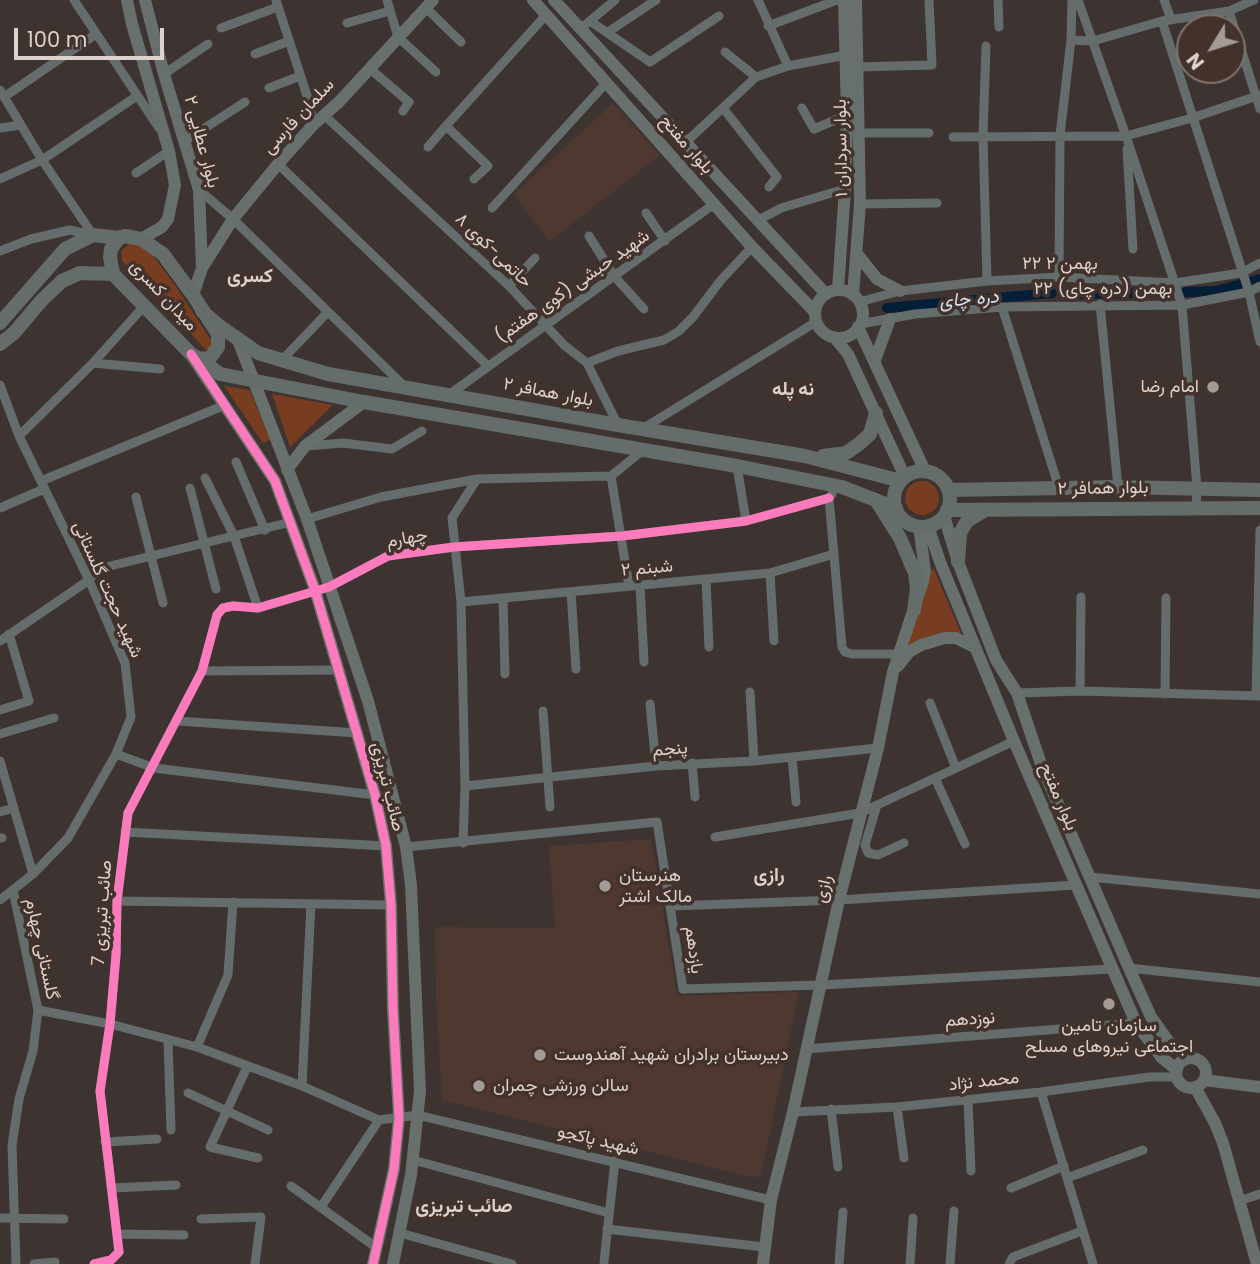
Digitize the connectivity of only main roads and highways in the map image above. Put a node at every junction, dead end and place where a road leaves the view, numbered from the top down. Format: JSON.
{"nodes":[{"id":1,"x":119,"y":238,"type":"junction"},
{"id":2,"x":113,"y":274,"type":"junction"},
{"id":3,"x":202,"y":311,"type":"junction"},
{"id":4,"x":0,"y":323,"type":"edge"},
{"id":5,"x":0,"y":344,"type":"edge"},
{"id":6,"x":195,"y":357,"type":"junction"},
{"id":7,"x":876,"y":413,"type":"road end"},
{"id":8,"x":805,"y":456,"type":"junction"},
{"id":9,"x":903,"y":479,"type":"junction"},
{"id":10,"x":948,"y":489,"type":"junction"},
{"id":11,"x":1260,"y":490,"type":"edge"},
{"id":12,"x":876,"y":500,"type":"junction"},
{"id":13,"x":896,"y":508,"type":"junction"},
{"id":14,"x":1260,"y":508,"type":"edge"},
{"id":15,"x":985,"y":511,"type":"junction"},
{"id":16,"x":946,"y":513,"type":"junction"},
{"id":17,"x":957,"y":558,"type":"road end"},
{"id":18,"x":914,"y":610,"type":"road end"}],
"edges":[{"from":1,"to":2,"type":"main road","name":"میدان کسری"},
{"from":1,"to":3,"type":"main road","name":"میدان کسری"},
{"from":1,"to":4,"type":"main road"},
{"from":2,"to":5,"type":"main road"},
{"from":2,"to":6,"type":"main road","name":"میدان کسری"},
{"from":3,"to":6,"type":"main road","name":"میدان کسری"},
{"from":3,"to":8,"type":"main road","name":"بلوار همافر ۲"},
{"from":6,"to":12,"type":"main road"},
{"from":7,"to":8,"type":"main road"},
{"from":8,"to":9,"type":"main road","name":"بلوار همافر ۲"},
{"from":9,"to":10,"type":"main road"},
{"from":9,"to":13,"type":"main road"},
{"from":10,"to":11,"type":"main road","name":"بلوار همافر ۲"},
{"from":10,"to":16,"type":"main road"},
{"from":12,"to":13,"type":"main road"},
{"from":12,"to":18,"type":"main road"},
{"from":13,"to":16,"type":"main road"},
{"from":14,"to":15,"type":"main road","name":"بلوار همافر ۲"},
{"from":15,"to":16,"type":"main road","name":"بلوار همافر ۲"},
{"from":15,"to":17,"type":"main road"}]}
